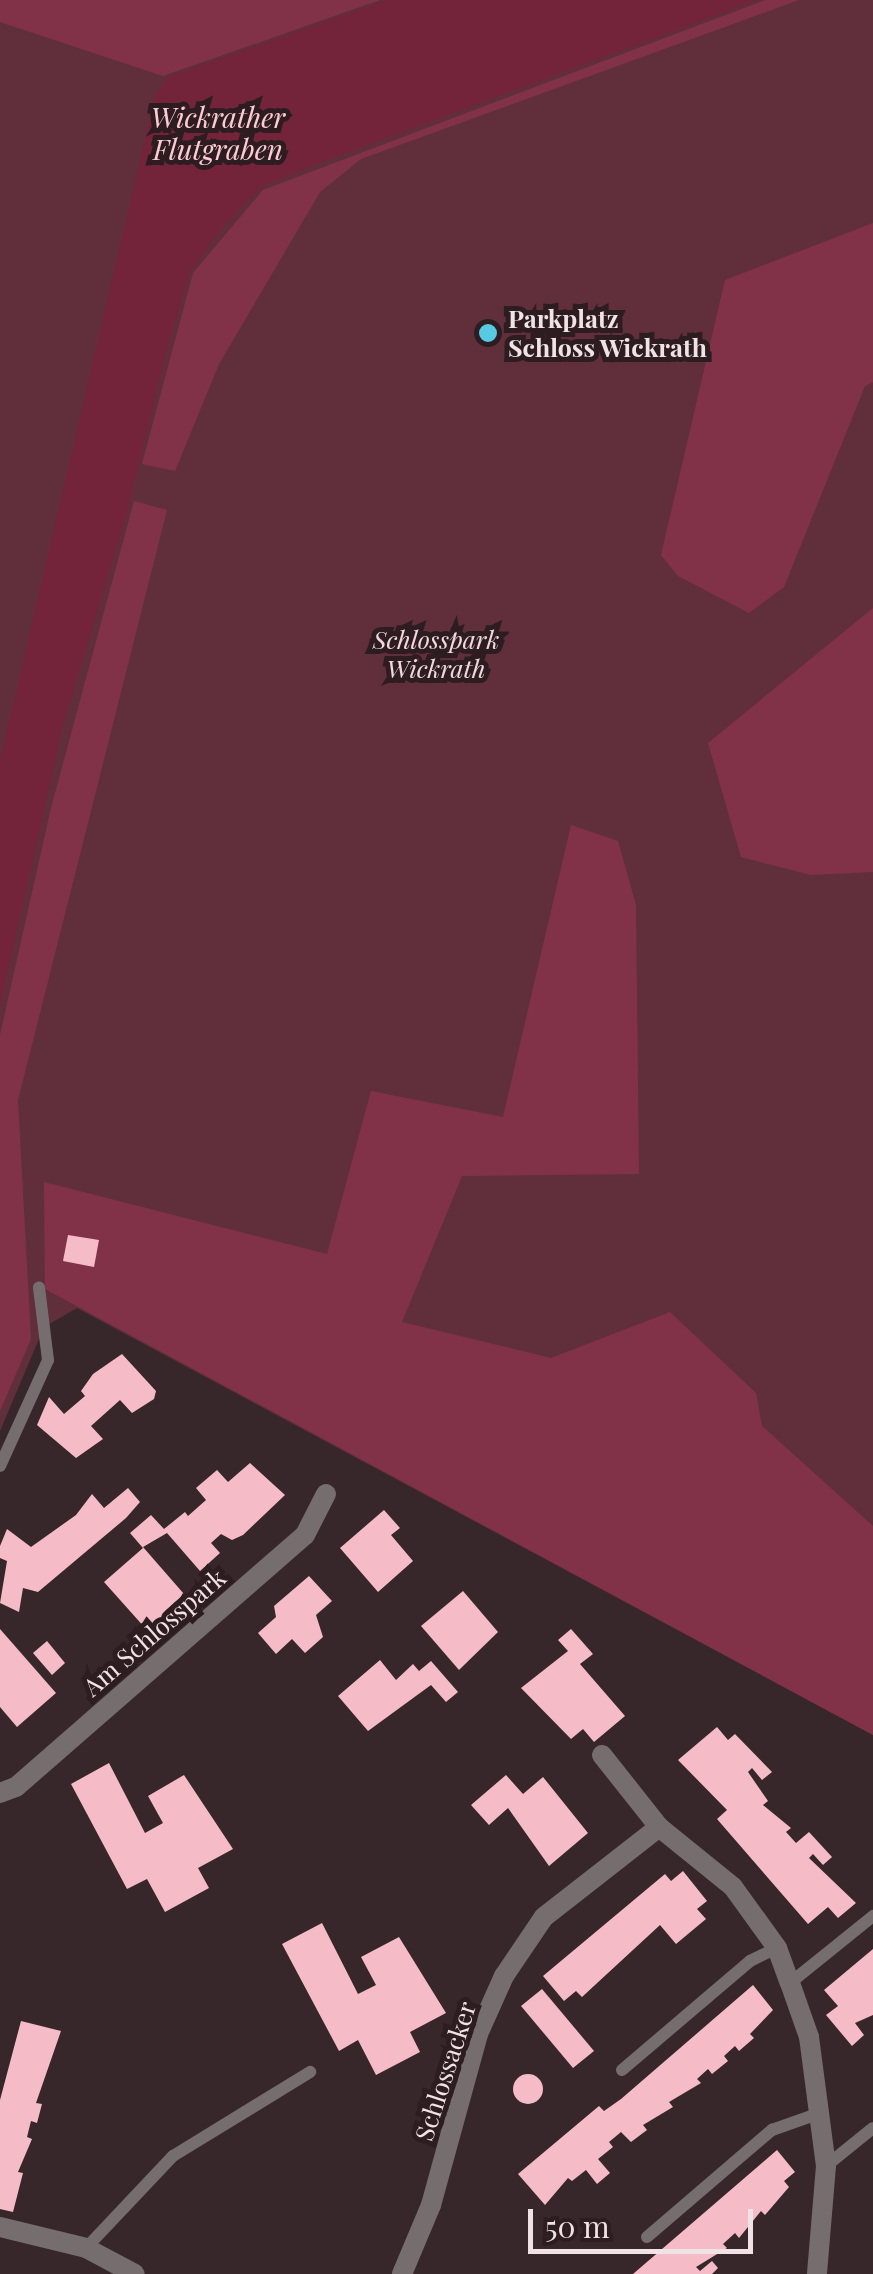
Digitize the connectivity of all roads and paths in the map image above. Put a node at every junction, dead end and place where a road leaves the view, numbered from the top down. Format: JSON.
{"nodes":[{"id":1,"x":39,"y":1288,"type":"dead end"},
{"id":2,"x":0,"y":1466,"type":"edge"},
{"id":3,"x":326,"y":1494,"type":"dead end"},
{"id":4,"x":602,"y":1756,"type":"dead end"},
{"id":5,"x":0,"y":1793,"type":"edge"},
{"id":6,"x":659,"y":1827,"type":"junction"},
{"id":7,"x":873,"y":1916,"type":"edge"},
{"id":8,"x":777,"y":1948,"type":"junction"},
{"id":9,"x":790,"y":1983,"type":"junction"},
{"id":10,"x":622,"y":2070,"type":"dead end"},
{"id":11,"x":310,"y":2072,"type":"dead end"},
{"id":12,"x":820,"y":2113,"type":"junction"},
{"id":13,"x":873,"y":2128,"type":"edge"},
{"id":14,"x":826,"y":2166,"type":"junction"},
{"id":15,"x":0,"y":2226,"type":"edge"},
{"id":16,"x":646,"y":2237,"type":"dead end"},
{"id":17,"x":86,"y":2248,"type":"junction"},
{"id":18,"x":136,"y":2274,"type":"edge"},
{"id":19,"x":402,"y":2274,"type":"edge"},
{"id":20,"x":817,"y":2274,"type":"edge"}],
"edges":[{"from":1,"to":2,"type":"lane"},
{"from":3,"to":5,"type":"street","name":"Am Schlosspark"},
{"from":4,"to":6,"type":"street"},
{"from":6,"to":8,"type":"street"},
{"from":6,"to":19,"type":"street","name":"Schlossacker"},
{"from":7,"to":9,"type":"lane"},
{"from":8,"to":9,"type":"street"},
{"from":8,"to":10,"type":"lane"},
{"from":9,"to":12,"type":"street"},
{"from":11,"to":17,"type":"lane"},
{"from":12,"to":14,"type":"street"},
{"from":12,"to":16,"type":"lane"},
{"from":13,"to":14,"type":"lane"},
{"from":14,"to":20,"type":"street"},
{"from":15,"to":17,"type":"street"},
{"from":17,"to":18,"type":"street"}]}
